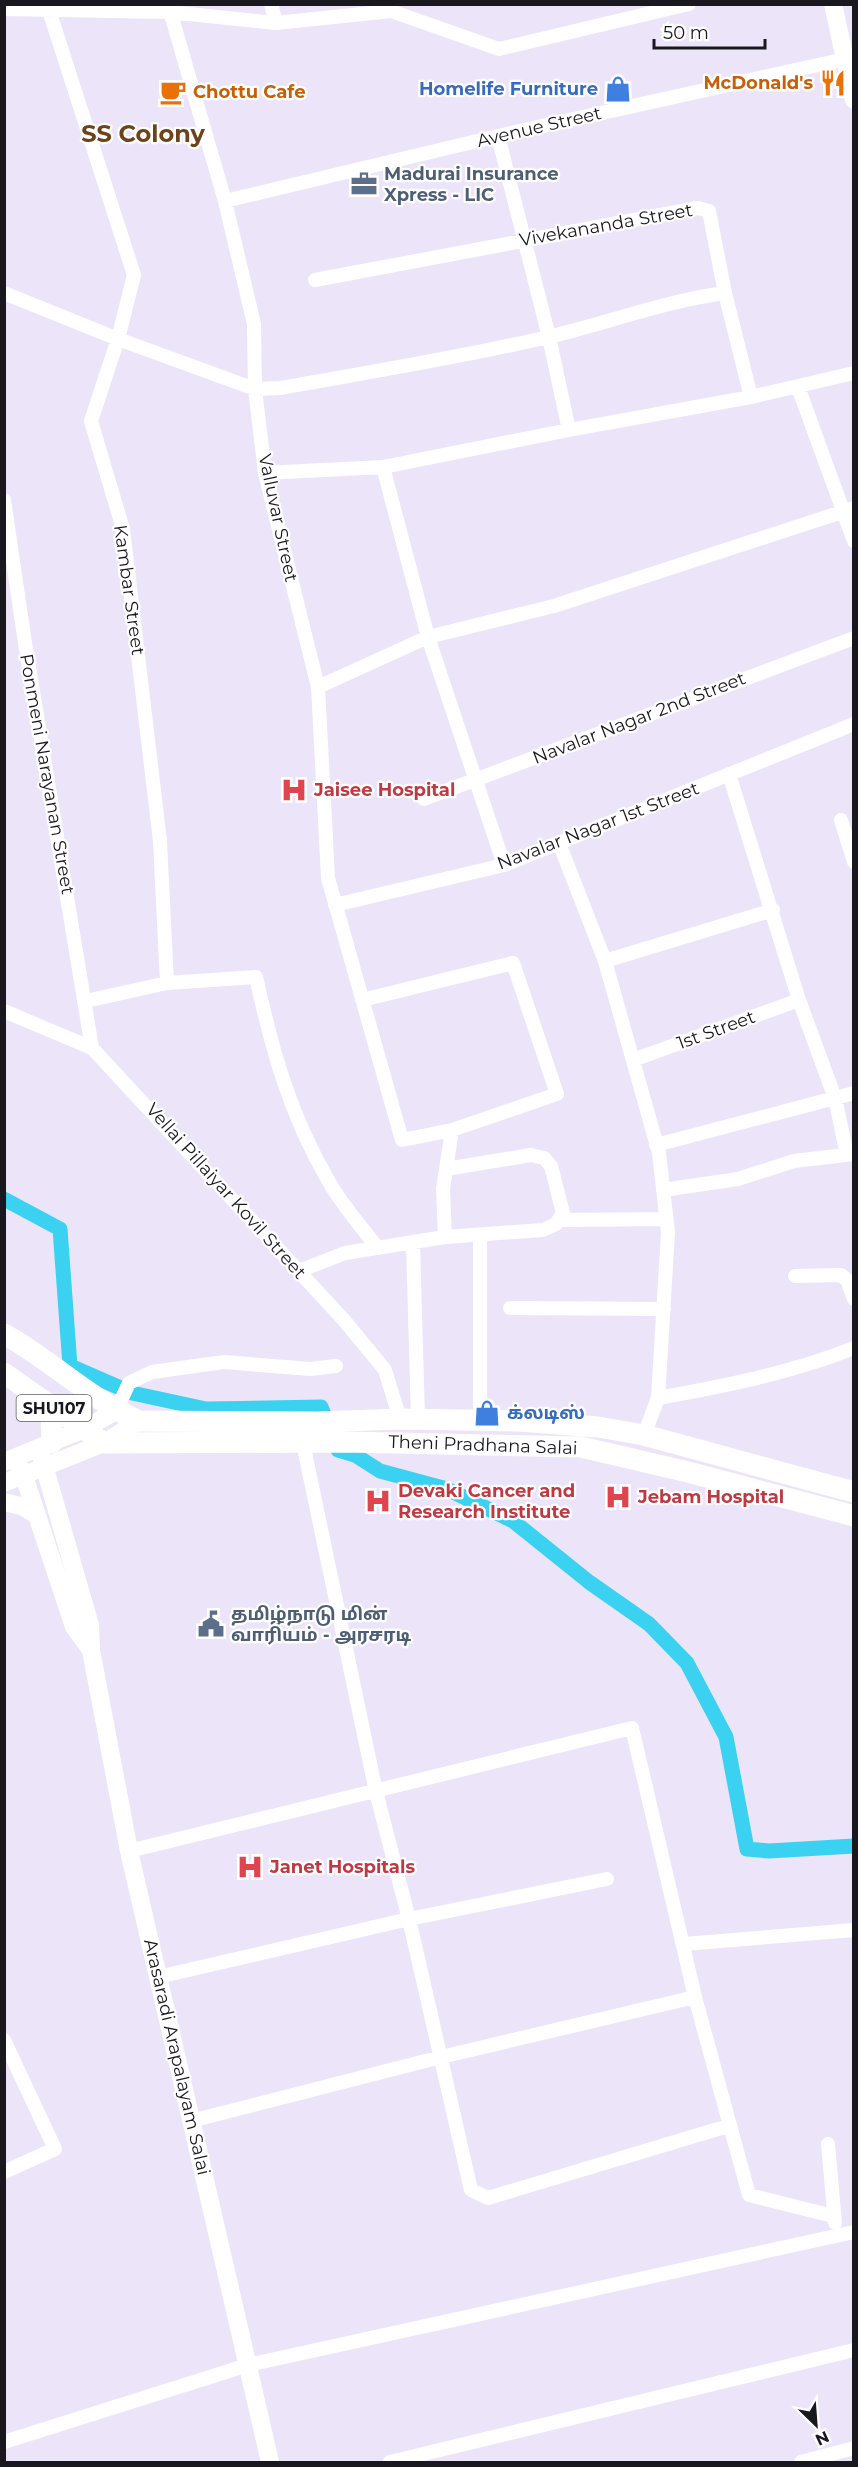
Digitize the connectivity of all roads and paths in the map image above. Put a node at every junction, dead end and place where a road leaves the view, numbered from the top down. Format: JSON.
{"nodes":[{"id":1,"x":271,"y":4,"type":"edge"},
{"id":2,"x":689,"y":4,"type":"edge"},
{"id":3,"x":833,"y":4,"type":"edge"},
{"id":4,"x":47,"y":7,"type":"edge"},
{"id":5,"x":169,"y":8,"type":"edge"},
{"id":6,"x":390,"y":8,"type":"edge"},
{"id":7,"x":4,"y":9,"type":"edge"},
{"id":8,"x":276,"y":23,"type":"junction"},
{"id":9,"x":849,"y":58,"type":"edge"},
{"id":10,"x":854,"y":100,"type":"edge"},
{"id":11,"x":498,"y":136,"type":"junction"},
{"id":12,"x":225,"y":201,"type":"junction"},
{"id":13,"x":524,"y":240,"type":"junction"},
{"id":14,"x":315,"y":280,"type":"dead end"},
{"id":15,"x":4,"y":293,"type":"edge"},
{"id":16,"x":725,"y":293,"type":"junction"},
{"id":17,"x":549,"y":337,"type":"junction"},
{"id":18,"x":118,"y":339,"type":"junction"},
{"id":19,"x":854,"y":373,"type":"edge"},
{"id":20,"x":798,"y":387,"type":"junction"},
{"id":21,"x":255,"y":389,"type":"junction"},
{"id":22,"x":751,"y":397,"type":"junction"},
{"id":23,"x":569,"y":430,"type":"junction"},
{"id":24,"x":383,"y":467,"type":"junction"},
{"id":25,"x":265,"y":473,"type":"junction"},
{"id":26,"x":4,"y":500,"type":"edge"},
{"id":27,"x":849,"y":509,"type":"edge"},
{"id":28,"x":854,"y":541,"type":"edge"},
{"id":29,"x":428,"y":637,"type":"junction"},
{"id":30,"x":854,"y":638,"type":"edge"},
{"id":31,"x":318,"y":687,"type":"junction"},
{"id":32,"x":854,"y":724,"type":"edge"},
{"id":33,"x":729,"y":774,"type":"junction"},
{"id":34,"x":474,"y":781,"type":"junction"},
{"id":35,"x":424,"y":800,"type":"dead end"},
{"id":36,"x":840,"y":820,"type":"dead end"},
{"id":37,"x":559,"y":843,"type":"junction"},
{"id":38,"x":854,"y":862,"type":"edge"},
{"id":39,"x":504,"y":865,"type":"junction"},
{"id":40,"x":335,"y":905,"type":"junction"},
{"id":41,"x":773,"y":909,"type":"junction"},
{"id":42,"x":605,"y":961,"type":"junction"},
{"id":43,"x":167,"y":983,"type":"junction"},
{"id":44,"x":363,"y":1000,"type":"junction"},
{"id":45,"x":799,"y":1000,"type":"junction"},
{"id":46,"x":86,"y":1001,"type":"junction"},
{"id":47,"x":4,"y":1011,"type":"edge"},
{"id":48,"x":92,"y":1048,"type":"junction"},
{"id":49,"x":633,"y":1060,"type":"junction"},
{"id":50,"x":854,"y":1093,"type":"edge"},
{"id":51,"x":835,"y":1098,"type":"junction"},
{"id":52,"x":452,"y":1130,"type":"junction"},
{"id":53,"x":656,"y":1144,"type":"junction"},
{"id":54,"x":850,"y":1154,"type":"edge"},
{"id":55,"x":446,"y":1170,"type":"junction"},
{"id":56,"x":663,"y":1190,"type":"junction"},
{"id":57,"x":666,"y":1219,"type":"junction"},
{"id":58,"x":561,"y":1220,"type":"junction"},
{"id":59,"x":480,"y":1236,"type":"junction"},
{"id":60,"x":445,"y":1237,"type":"junction"},
{"id":61,"x":413,"y":1242,"type":"junction"},
{"id":62,"x":376,"y":1247,"type":"junction"},
{"id":63,"x":299,"y":1271,"type":"junction"},
{"id":64,"x":795,"y":1276,"type":"dead end"},
{"id":65,"x":854,"y":1299,"type":"edge"},
{"id":66,"x":510,"y":1308,"type":"dead end"},
{"id":67,"x":664,"y":1309,"type":"junction"},
{"id":68,"x":4,"y":1334,"type":"edge"},
{"id":69,"x":854,"y":1348,"type":"edge"},
{"id":70,"x":336,"y":1366,"type":"dead end"},
{"id":71,"x":4,"y":1372,"type":"edge"},
{"id":72,"x":124,"y":1396,"type":"junction"},
{"id":73,"x":658,"y":1398,"type":"junction"},
{"id":74,"x":43,"y":1400,"type":"junction"},
{"id":75,"x":409,"y":1419,"type":"junction"},
{"id":76,"x":480,"y":1420,"type":"junction"},
{"id":77,"x":139,"y":1421,"type":"junction"},
{"id":78,"x":84,"y":1429,"type":"junction"},
{"id":79,"x":319,"y":1432,"type":"junction"},
{"id":80,"x":644,"y":1434,"type":"junction"},
{"id":81,"x":104,"y":1443,"type":"junction"},
{"id":82,"x":46,"y":1446,"type":"junction"},
{"id":83,"x":74,"y":1456,"type":"junction"},
{"id":84,"x":10,"y":1460,"type":"edge"},
{"id":85,"x":45,"y":1467,"type":"junction"},
{"id":86,"x":24,"y":1476,"type":"junction"},
{"id":87,"x":4,"y":1483,"type":"edge"},
{"id":88,"x":854,"y":1492,"type":"edge"},
{"id":89,"x":53,"y":1496,"type":"junction"},
{"id":90,"x":4,"y":1502,"type":"edge"},
{"id":91,"x":37,"y":1515,"type":"junction"},
{"id":92,"x":854,"y":1516,"type":"edge"},
{"id":93,"x":91,"y":1650,"type":"junction"},
{"id":94,"x":376,"y":1792,"type":"junction"},
{"id":95,"x":129,"y":1851,"type":"junction"},
{"id":96,"x":607,"y":1879,"type":"dead end"},
{"id":97,"x":409,"y":1919,"type":"junction"},
{"id":98,"x":854,"y":1930,"type":"edge"},
{"id":99,"x":684,"y":1944,"type":"junction"},
{"id":100,"x":158,"y":1977,"type":"junction"},
{"id":101,"x":695,"y":1997,"type":"junction"},
{"id":102,"x":4,"y":2040,"type":"edge"},
{"id":103,"x":441,"y":2057,"type":"junction"},
{"id":104,"x":191,"y":2121,"type":"junction"},
{"id":105,"x":728,"y":2126,"type":"junction"},
{"id":106,"x":828,"y":2144,"type":"dead end"},
{"id":107,"x":4,"y":2172,"type":"edge"},
{"id":108,"x":833,"y":2216,"type":"junction"},
{"id":109,"x":854,"y":2232,"type":"edge"},
{"id":110,"x":838,"y":2234,"type":"junction"},
{"id":111,"x":854,"y":2350,"type":"edge"},
{"id":112,"x":248,"y":2365,"type":"junction"},
{"id":113,"x":4,"y":2442,"type":"edge"},
{"id":114,"x":854,"y":2448,"type":"edge"},
{"id":115,"x":270,"y":2463,"type":"edge"},
{"id":116,"x":390,"y":2463,"type":"edge"},
{"id":117,"x":801,"y":2463,"type":"edge"}],
"edges":[{"from":1,"to":8,"type":"street"},
{"from":2,"to":6,"type":"street"},
{"from":3,"to":9,"type":"street"},
{"from":4,"to":5,"type":"street"},
{"from":4,"to":7,"type":"street"},
{"from":4,"to":18,"type":"street","name":"Kambar Street"},
{"from":5,"to":8,"type":"street"},
{"from":5,"to":12,"type":"street","name":"Valluvar Street"},
{"from":6,"to":8,"type":"street"},
{"from":9,"to":10,"type":"street"},
{"from":9,"to":11,"type":"street","name":"Avenue Street"},
{"from":11,"to":12,"type":"street","name":"Avenue Street"},
{"from":11,"to":13,"type":"street"},
{"from":12,"to":21,"type":"street","name":"Valluvar Street"},
{"from":13,"to":14,"type":"street","name":"Vivekananda Street"},
{"from":13,"to":16,"type":"street","name":"Vivekananda Street"},
{"from":13,"to":17,"type":"street"},
{"from":15,"to":18,"type":"street"},
{"from":16,"to":17,"type":"street"},
{"from":16,"to":22,"type":"street","name":"Vivekananda Street"},
{"from":17,"to":21,"type":"street"},
{"from":17,"to":23,"type":"street"},
{"from":18,"to":21,"type":"street"},
{"from":18,"to":43,"type":"street","name":"Kambar Street"},
{"from":19,"to":20,"type":"street"},
{"from":20,"to":22,"type":"street"},
{"from":20,"to":27,"type":"street"},
{"from":21,"to":25,"type":"street","name":"Valluvar Street"},
{"from":22,"to":23,"type":"street"},
{"from":23,"to":24,"type":"street"},
{"from":24,"to":25,"type":"street"},
{"from":24,"to":29,"type":"street"},
{"from":25,"to":31,"type":"street","name":"Valluvar Street"},
{"from":26,"to":46,"type":"street","name":"Ponmeni Narayanan Street"},
{"from":27,"to":28,"type":"street"},
{"from":27,"to":29,"type":"street"},
{"from":29,"to":31,"type":"street"},
{"from":29,"to":34,"type":"street"},
{"from":30,"to":34,"type":"street","name":"Navalar Nagar 2nd Street"},
{"from":31,"to":40,"type":"street","name":"Valluvar Street"},
{"from":32,"to":33,"type":"street","name":"Navalar Nagar 1st Street"},
{"from":33,"to":37,"type":"street","name":"Navalar Nagar 1st Street"},
{"from":33,"to":41,"type":"street"},
{"from":34,"to":35,"type":"street","name":"Navalar Nagar 2nd Street"},
{"from":34,"to":39,"type":"street"},
{"from":36,"to":38,"type":"street"},
{"from":37,"to":39,"type":"street","name":"Navalar Nagar 1st Street"},
{"from":37,"to":42,"type":"street"},
{"from":39,"to":40,"type":"street","name":"Navalar Nagar 1st Street"},
{"from":40,"to":44,"type":"street","name":"Valluvar Street"},
{"from":41,"to":42,"type":"street"},
{"from":41,"to":45,"type":"street"},
{"from":42,"to":49,"type":"street"},
{"from":43,"to":46,"type":"street"},
{"from":43,"to":62,"type":"street"},
{"from":44,"to":52,"type":"street","name":"Valluvar Street"},
{"from":44,"to":52,"type":"street"},
{"from":45,"to":49,"type":"street","name":"1st Street"},
{"from":45,"to":51,"type":"street"},
{"from":46,"to":48,"type":"street","name":"Ponmeni Narayanan Street"},
{"from":47,"to":48,"type":"street","name":"Vellai Pillaiyar Kovil Street"},
{"from":48,"to":63,"type":"street","name":"Vellai Pillaiyar Kovil Street"},
{"from":49,"to":53,"type":"street"},
{"from":50,"to":51,"type":"street"},
{"from":51,"to":53,"type":"street"},
{"from":51,"to":54,"type":"street"},
{"from":52,"to":55,"type":"street"},
{"from":53,"to":56,"type":"street"},
{"from":54,"to":56,"type":"street"},
{"from":55,"to":58,"type":"street"},
{"from":55,"to":60,"type":"street"},
{"from":56,"to":57,"type":"street"},
{"from":57,"to":58,"type":"street"},
{"from":57,"to":67,"type":"street"},
{"from":58,"to":59,"type":"street"},
{"from":59,"to":60,"type":"street"},
{"from":59,"to":76,"type":"street"},
{"from":60,"to":61,"type":"street"},
{"from":61,"to":62,"type":"street"},
{"from":61,"to":75,"type":"street"},
{"from":62,"to":63,"type":"street"},
{"from":63,"to":75,"type":"street","name":"Vellai Pillaiyar Kovil Street"},
{"from":64,"to":65,"type":"street"},
{"from":66,"to":67,"type":"street"},
{"from":67,"to":73,"type":"street"},
{"from":68,"to":72,"type":"main road","number":"SHU107"},
{"from":69,"to":73,"type":"street"},
{"from":70,"to":72,"type":"street"},
{"from":71,"to":74,"type":"main road","number":"SHU107"},
{"from":72,"to":77,"type":"main road"},
{"from":72,"to":78,"type":"street"},
{"from":73,"to":80,"type":"street"},
{"from":74,"to":78,"type":"main road","number":"SHU107"},
{"from":74,"to":82,"type":"main road"},
{"from":75,"to":76,"type":"main road","name":"Theni Pradhana Salai"},
{"from":75,"to":79,"type":"main road","name":"Theni Pradhana Salai"},
{"from":76,"to":80,"type":"main road","name":"Theni Pradhana Salai"},
{"from":77,"to":79,"type":"main road","name":"Theni Pradhana Salai"},
{"from":77,"to":81,"type":"street"},
{"from":78,"to":81,"type":"main road","number":"SHU107"},
{"from":78,"to":82,"type":"street"},
{"from":79,"to":81,"type":"main road","name":"Theni Pradhana Salai"},
{"from":79,"to":92,"type":"main road","name":"Theni Pradhana Salai"},
{"from":79,"to":94,"type":"street"},
{"from":80,"to":88,"type":"main road","name":"Theni Pradhana Salai"},
{"from":81,"to":83,"type":"street"},
{"from":82,"to":84,"type":"street"},
{"from":82,"to":85,"type":"street","name":"Arasaradi Arapalayam Salai"},
{"from":83,"to":85,"type":"street"},
{"from":83,"to":89,"type":"street"},
{"from":84,"to":86,"type":"street","name":"Arasaradi Arapalayam Salai"},
{"from":85,"to":86,"type":"street"},
{"from":85,"to":89,"type":"street","name":"Arasaradi Arapalayam Salai"},
{"from":86,"to":87,"type":"street"},
{"from":86,"to":91,"type":"street","name":"Arasaradi Arapalayam Salai"},
{"from":89,"to":93,"type":"street","name":"Arasaradi Arapalayam Salai"},
{"from":90,"to":91,"type":"street"},
{"from":91,"to":93,"type":"street","name":"Arasaradi Arapalayam Salai"},
{"from":93,"to":95,"type":"street","name":"Arasaradi Arapalayam Salai"},
{"from":94,"to":95,"type":"street"},
{"from":94,"to":97,"type":"street"},
{"from":94,"to":99,"type":"street"},
{"from":95,"to":100,"type":"street","name":"Arasaradi Arapalayam Salai"},
{"from":96,"to":97,"type":"street"},
{"from":97,"to":100,"type":"street"},
{"from":97,"to":103,"type":"street"},
{"from":98,"to":99,"type":"street"},
{"from":99,"to":101,"type":"street"},
{"from":100,"to":104,"type":"street","name":"Arasaradi Arapalayam Salai"},
{"from":101,"to":103,"type":"street"},
{"from":101,"to":105,"type":"street"},
{"from":102,"to":107,"type":"street"},
{"from":103,"to":104,"type":"street"},
{"from":103,"to":105,"type":"street"},
{"from":104,"to":112,"type":"street","name":"Arasaradi Arapalayam Salai"},
{"from":105,"to":108,"type":"street"},
{"from":106,"to":108,"type":"street"},
{"from":108,"to":110,"type":"street"},
{"from":109,"to":110,"type":"street"},
{"from":110,"to":112,"type":"street"},
{"from":111,"to":116,"type":"street"},
{"from":112,"to":113,"type":"street"},
{"from":112,"to":115,"type":"street","name":"Arasaradi Arapalayam Salai"},
{"from":114,"to":117,"type":"street"}]}
